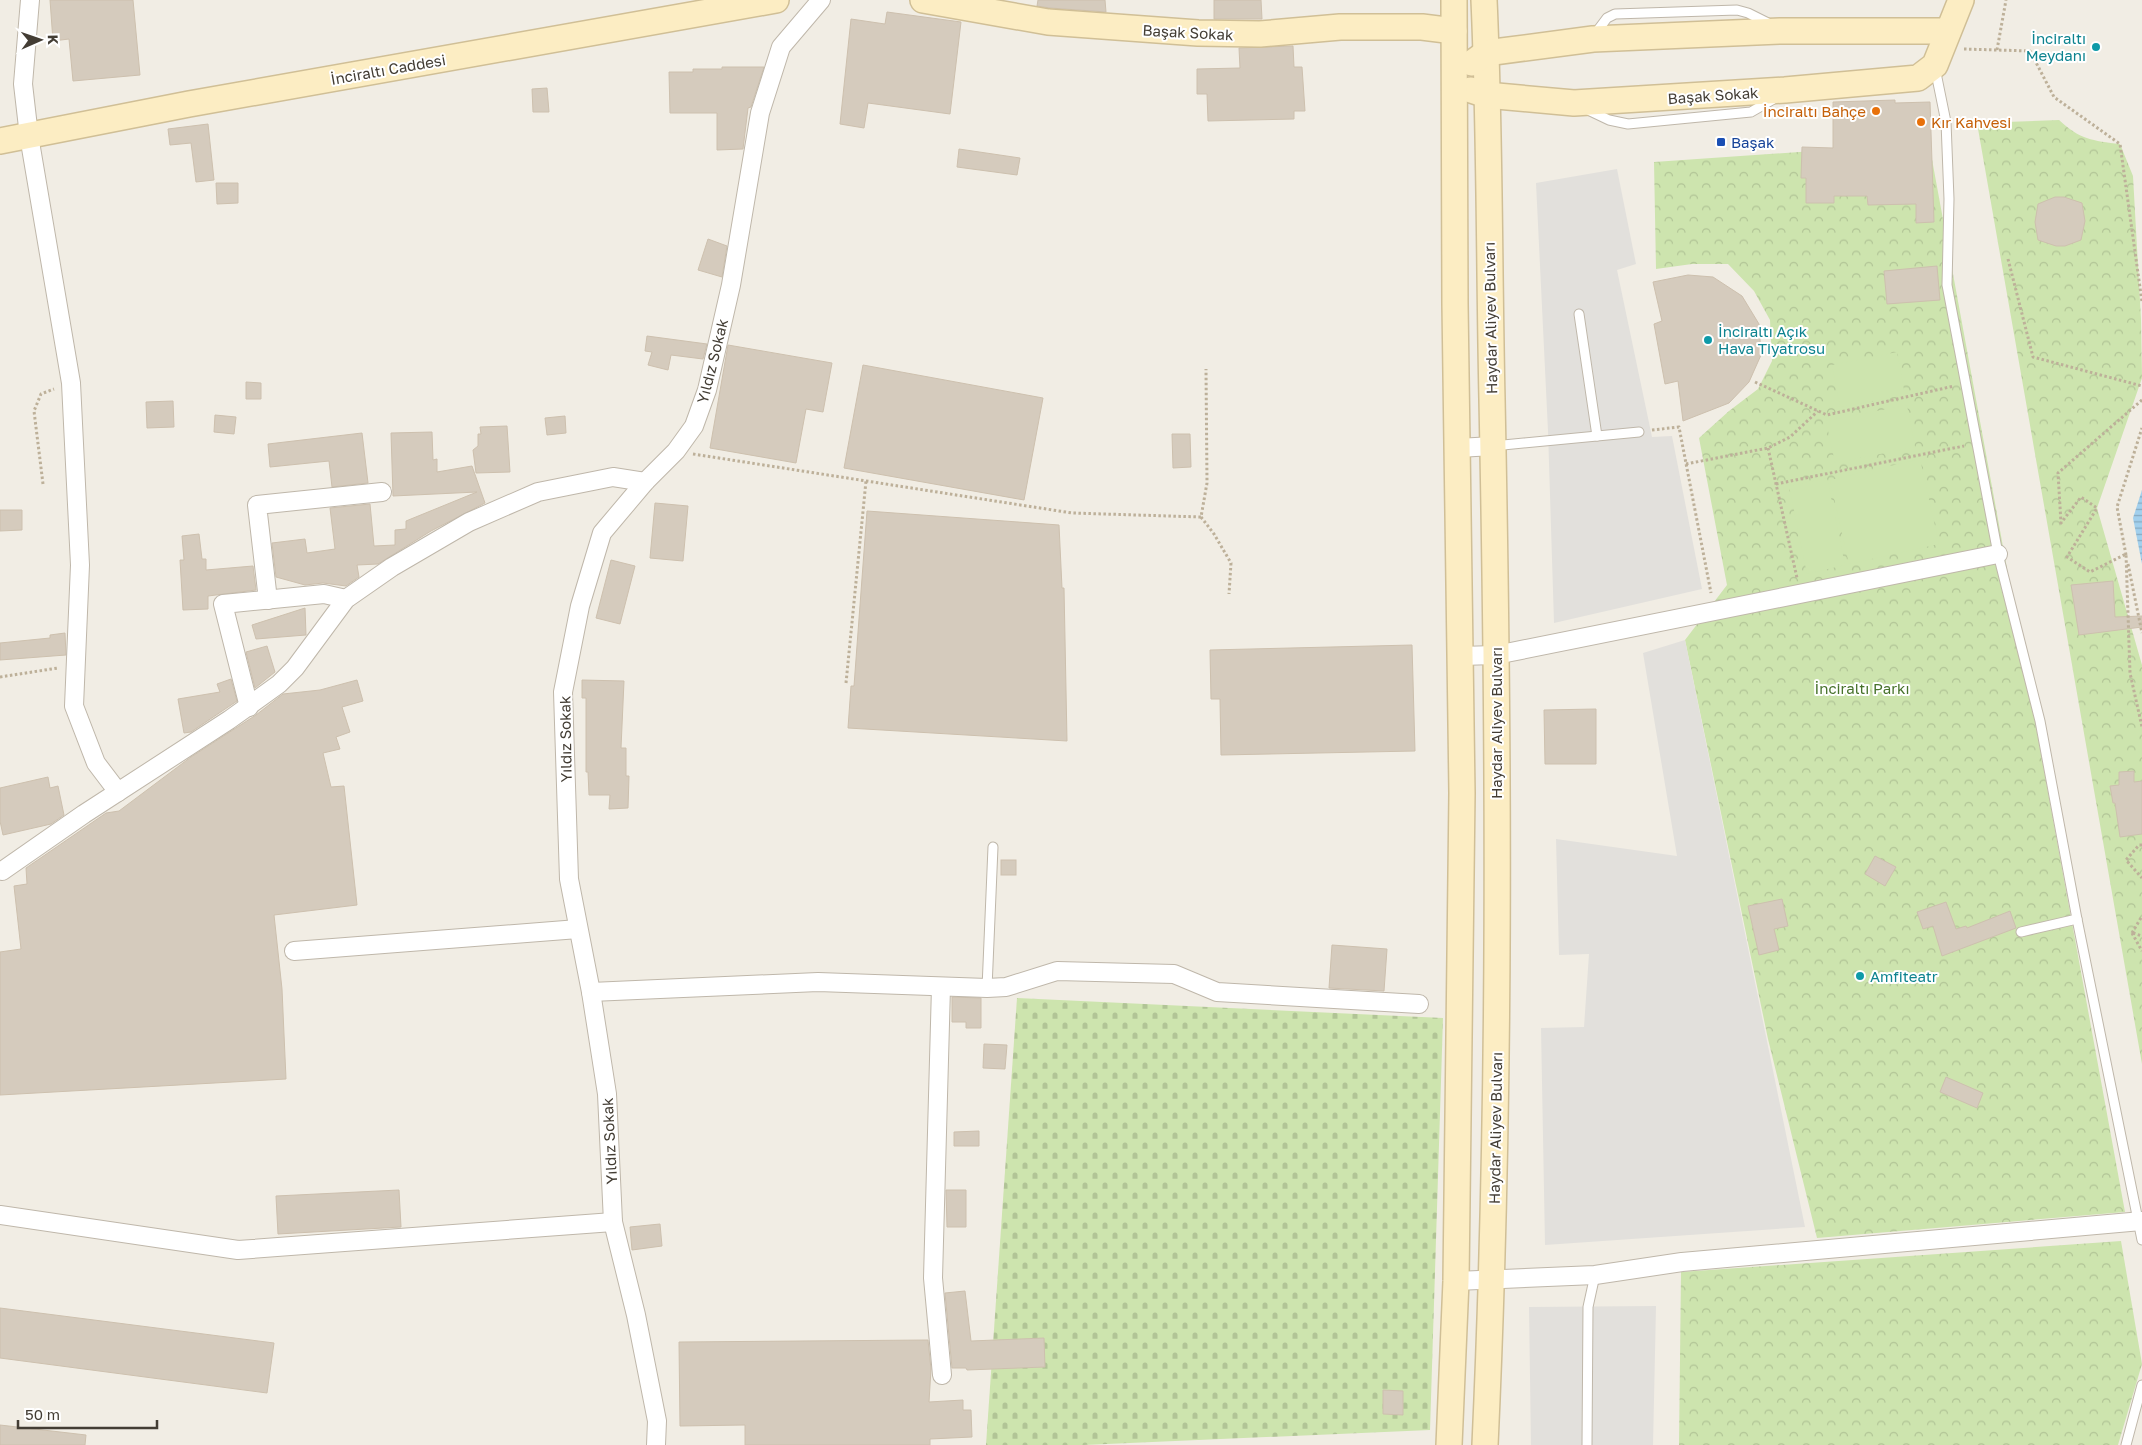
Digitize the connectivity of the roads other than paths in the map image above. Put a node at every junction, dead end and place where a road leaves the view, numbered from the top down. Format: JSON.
{"nodes":[{"id":1,"x":30,"y":0,"type":"edge"},
{"id":2,"x":776,"y":0,"type":"edge"},
{"id":3,"x":821,"y":0,"type":"edge"},
{"id":4,"x":923,"y":0,"type":"edge"},
{"id":5,"x":1454,"y":0,"type":"edge"},
{"id":6,"x":1484,"y":0,"type":"edge"},
{"id":7,"x":1961,"y":0,"type":"edge"},
{"id":8,"x":1454,"y":30,"type":"junction"},
{"id":9,"x":1941,"y":48,"type":"junction"},
{"id":10,"x":1486,"y":53,"type":"junction"},
{"id":11,"x":1453,"y":80,"type":"junction"},
{"id":12,"x":1486,"y":95,"type":"junction"},
{"id":13,"x":29,"y":136,"type":"junction"},
{"id":14,"x":0,"y":141,"type":"edge"},
{"id":15,"x":1579,"y":314,"type":"dead end"},
{"id":16,"x":1639,"y":432,"type":"road end"},
{"id":17,"x":1597,"y":436,"type":"junction"},
{"id":18,"x":1493,"y":446,"type":"junction"},
{"id":19,"x":1458,"y":448,"type":"junction"},
{"id":20,"x":645,"y":482,"type":"junction"},
{"id":21,"x":382,"y":492,"type":"dead end"},
{"id":22,"x":1998,"y":554,"type":"junction"},
{"id":23,"x":346,"y":599,"type":"junction"},
{"id":24,"x":268,"y":600,"type":"junction"},
{"id":25,"x":1496,"y":655,"type":"junction"},
{"id":26,"x":1460,"y":656,"type":"junction"},
{"id":27,"x":249,"y":707,"type":"junction"},
{"id":28,"x":118,"y":792,"type":"junction"},
{"id":29,"x":993,"y":847,"type":"dead end"},
{"id":30,"x":2,"y":872,"type":"dead end"},
{"id":31,"x":2077,"y":919,"type":"junction"},
{"id":32,"x":578,"y":928,"type":"junction"},
{"id":33,"x":2021,"y":932,"type":"dead end"},
{"id":34,"x":294,"y":951,"type":"dead end"},
{"id":35,"x":940,"y":987,"type":"junction"},
{"id":36,"x":987,"y":988,"type":"junction"},
{"id":37,"x":591,"y":992,"type":"junction"},
{"id":38,"x":1418,"y":1004,"type":"dead end"},
{"id":39,"x":0,"y":1215,"type":"edge"},
{"id":40,"x":613,"y":1222,"type":"junction"},
{"id":41,"x":2140,"y":1222,"type":"edge"},
{"id":42,"x":2142,"y":1240,"type":"edge"},
{"id":43,"x":1595,"y":1275,"type":"junction"},
{"id":44,"x":1492,"y":1280,"type":"junction"},
{"id":45,"x":1456,"y":1281,"type":"junction"},
{"id":46,"x":942,"y":1375,"type":"dead end"},
{"id":47,"x":2142,"y":1385,"type":"edge"},
{"id":48,"x":656,"y":1445,"type":"edge"},
{"id":49,"x":1449,"y":1445,"type":"edge"},
{"id":50,"x":1485,"y":1445,"type":"edge"},
{"id":51,"x":1586,"y":1445,"type":"edge"},
{"id":52,"x":2126,"y":1445,"type":"edge"}],
"edges":[{"from":1,"to":13,"type":"street"},
{"from":2,"to":13,"type":"main road","name":"İnciraltı Caddesi"},
{"from":3,"to":20,"type":"street","name":"Yıldız Sokak"},
{"from":4,"to":8,"type":"main road","name":"Başak Sokak"},
{"from":5,"to":8,"type":"main road"},
{"from":6,"to":10,"type":"main road","name":"Haydar Aliyev Bulvarı"},
{"from":7,"to":9,"type":"main road"},
{"from":8,"to":11,"type":"main road"},
{"from":9,"to":10,"type":"main road"},
{"from":9,"to":12,"type":"main road","name":"Başak Sokak"},
{"from":9,"to":22,"type":"lane"},
{"from":10,"to":11,"type":"main road"},
{"from":10,"to":12,"type":"main road","name":"Haydar Aliyev Bulvarı"},
{"from":11,"to":12,"type":"main road","name":"Başak Sokak"},
{"from":11,"to":19,"type":"main road"},
{"from":12,"to":18,"type":"main road","name":"Haydar Aliyev Bulvarı"},
{"from":13,"to":14,"type":"main road","name":"İnciraltı Caddesi"},
{"from":13,"to":28,"type":"street"},
{"from":15,"to":17,"type":"lane"},
{"from":16,"to":17,"type":"lane"},
{"from":17,"to":18,"type":"lane"},
{"from":18,"to":19,"type":"street"},
{"from":18,"to":25,"type":"main road","name":"Haydar Aliyev Bulvarı"},
{"from":19,"to":26,"type":"main road"},
{"from":20,"to":23,"type":"street"},
{"from":20,"to":32,"type":"street","name":"Yıldız Sokak"},
{"from":21,"to":24,"type":"street"},
{"from":22,"to":25,"type":"street"},
{"from":22,"to":31,"type":"lane"},
{"from":23,"to":24,"type":"street"},
{"from":23,"to":27,"type":"street"},
{"from":24,"to":27,"type":"street"},
{"from":25,"to":26,"type":"street"},
{"from":25,"to":44,"type":"main road","name":"Haydar Aliyev Bulvarı"},
{"from":26,"to":45,"type":"main road"},
{"from":27,"to":28,"type":"street"},
{"from":28,"to":30,"type":"street"},
{"from":29,"to":36,"type":"lane"},
{"from":31,"to":33,"type":"lane"},
{"from":31,"to":41,"type":"lane"},
{"from":32,"to":34,"type":"street"},
{"from":32,"to":37,"type":"street","name":"Yıldız Sokak"},
{"from":35,"to":36,"type":"street"},
{"from":35,"to":37,"type":"street"},
{"from":35,"to":46,"type":"street"},
{"from":36,"to":38,"type":"street"},
{"from":37,"to":40,"type":"street","name":"Yıldız Sokak"},
{"from":39,"to":40,"type":"street"},
{"from":40,"to":48,"type":"street","name":"Yıldız Sokak"},
{"from":41,"to":42,"type":"lane"},
{"from":41,"to":43,"type":"street"},
{"from":43,"to":44,"type":"street"},
{"from":43,"to":51,"type":"lane"},
{"from":44,"to":45,"type":"street"},
{"from":44,"to":50,"type":"main road","name":"Haydar Aliyev Bulvarı"},
{"from":45,"to":49,"type":"main road"},
{"from":47,"to":52,"type":"lane"}]}
